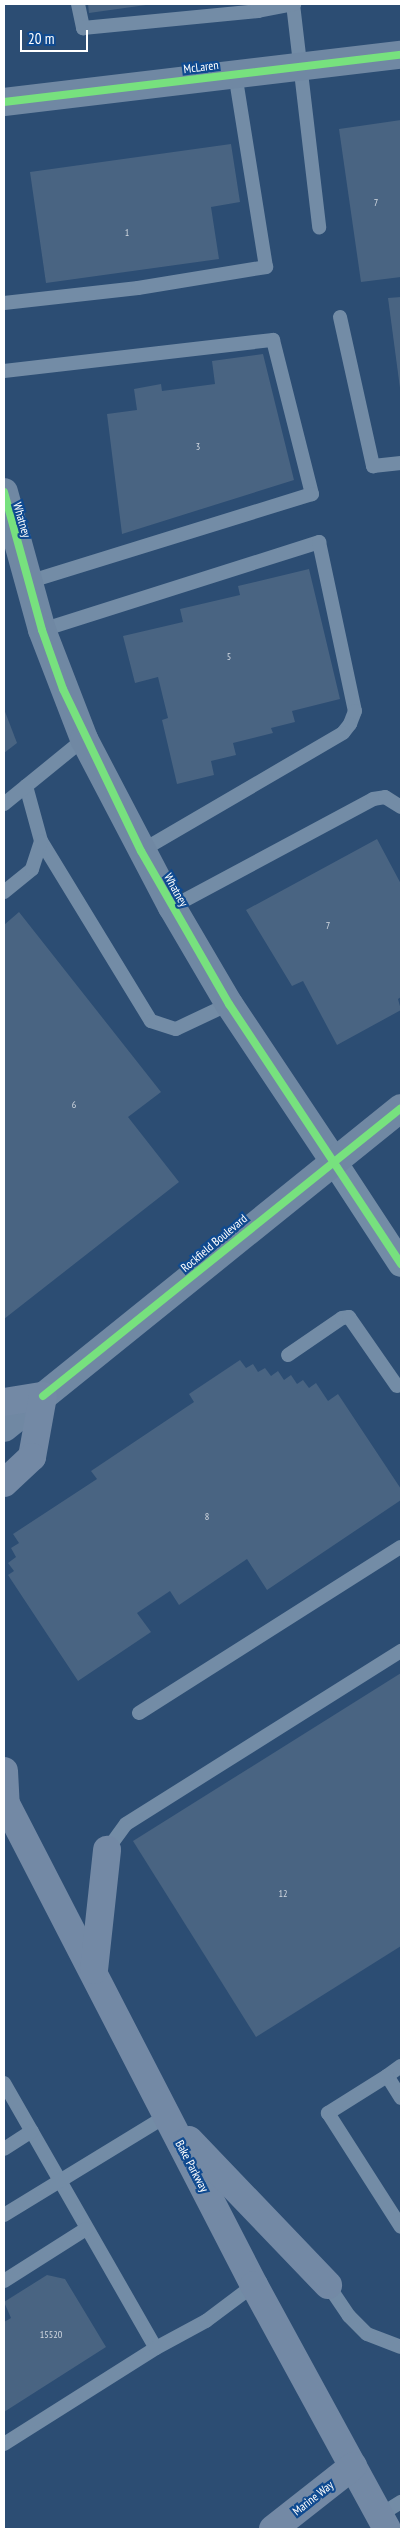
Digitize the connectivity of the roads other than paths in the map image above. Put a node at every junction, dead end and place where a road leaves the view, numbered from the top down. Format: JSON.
{"nodes":[{"id":1,"x":78,"y":4,"type":"edge"},
{"id":2,"x":294,"y":4,"type":"edge"},
{"id":3,"x":257,"y":7,"type":"edge"},
{"id":4,"x":401,"y":55,"type":"edge"},
{"id":5,"x":300,"y":67,"type":"junction"},
{"id":6,"x":235,"y":74,"type":"junction"},
{"id":7,"x":4,"y":102,"type":"edge"},
{"id":8,"x":319,"y":227,"type":"dead end"},
{"id":9,"x":4,"y":303,"type":"edge"},
{"id":10,"x":340,"y":317,"type":"dead end"},
{"id":11,"x":4,"y":371,"type":"edge"},
{"id":12,"x":401,"y":463,"type":"edge"},
{"id":13,"x":4,"y":497,"type":"edge"},
{"id":14,"x":28,"y":582,"type":"junction"},
{"id":15,"x":42,"y":630,"type":"junction"},
{"id":16,"x":84,"y":739,"type":"junction"},
{"id":17,"x":26,"y":786,"type":"junction"},
{"id":18,"x":4,"y":804,"type":"edge"},
{"id":19,"x":401,"y":807,"type":"edge"},
{"id":20,"x":41,"y":841,"type":"junction"},
{"id":21,"x":141,"y":851,"type":"junction"},
{"id":22,"x":4,"y":892,"type":"edge"},
{"id":23,"x":172,"y":907,"type":"junction"},
{"id":24,"x":229,"y":1004,"type":"junction"},
{"id":25,"x":401,"y":1108,"type":"edge"},
{"id":26,"x":333,"y":1160,"type":"junction"},
{"id":27,"x":401,"y":1264,"type":"edge"},
{"id":28,"x":288,"y":1355,"type":"dead end"},
{"id":29,"x":400,"y":1387,"type":"edge"},
{"id":30,"x":43,"y":1396,"type":"junction"},
{"id":31,"x":4,"y":1402,"type":"edge"},
{"id":32,"x":4,"y":1428,"type":"edge"},
{"id":33,"x":4,"y":1483,"type":"edge"},
{"id":34,"x":401,"y":1547,"type":"edge"},
{"id":35,"x":401,"y":1651,"type":"edge"},
{"id":36,"x":139,"y":1713,"type":"dead end"},
{"id":37,"x":4,"y":1771,"type":"edge"},
{"id":38,"x":4,"y":1802,"type":"edge"},
{"id":39,"x":107,"y":1850,"type":"joint"},
{"id":40,"x":94,"y":1970,"type":"junction"},
{"id":41,"x":401,"y":2066,"type":"edge"},
{"id":42,"x":387,"y":2076,"type":"junction"},
{"id":43,"x":4,"y":2083,"type":"edge"},
{"id":44,"x":401,"y":2098,"type":"edge"},
{"id":45,"x":166,"y":2116,"type":"junction"},
{"id":46,"x":32,"y":2131,"type":"junction"},
{"id":47,"x":4,"y":2148,"type":"edge"},
{"id":48,"x":62,"y":2180,"type":"junction"},
{"id":49,"x":4,"y":2215,"type":"edge"},
{"id":50,"x":401,"y":2227,"type":"edge"},
{"id":51,"x":86,"y":2228,"type":"junction"},
{"id":52,"x":4,"y":2281,"type":"edge"},
{"id":53,"x":254,"y":2285,"type":"junction"},
{"id":54,"x":328,"y":2285,"type":"joint"},
{"id":55,"x":401,"y":2347,"type":"edge"},
{"id":56,"x":156,"y":2348,"type":"junction"},
{"id":57,"x":4,"y":2444,"type":"edge"},
{"id":58,"x":353,"y":2466,"type":"junction"},
{"id":59,"x":389,"y":2515,"type":"edge"},
{"id":60,"x":273,"y":2529,"type":"edge"}],
"edges":[{"from":1,"to":3,"type":"lane"},
{"from":2,"to":3,"type":"lane"},
{"from":2,"to":5,"type":"lane"},
{"from":4,"to":5,"type":"street","name":"McLaren"},
{"from":5,"to":6,"type":"street","name":"McLaren"},
{"from":5,"to":8,"type":"lane"},
{"from":6,"to":7,"type":"street","name":"McLaren"},
{"from":6,"to":9,"type":"lane"},
{"from":10,"to":12,"type":"lane"},
{"from":11,"to":14,"type":"lane"},
{"from":13,"to":14,"type":"street","name":"Whatney"},
{"from":14,"to":15,"type":"street","name":"Whatney"},
{"from":15,"to":16,"type":"street","name":"Whatney"},
{"from":15,"to":21,"type":"lane"},
{"from":16,"to":17,"type":"lane"},
{"from":16,"to":21,"type":"street","name":"Whatney"},
{"from":17,"to":18,"type":"lane"},
{"from":17,"to":20,"type":"lane"},
{"from":19,"to":23,"type":"lane"},
{"from":20,"to":22,"type":"lane"},
{"from":20,"to":24,"type":"lane"},
{"from":21,"to":23,"type":"street","name":"Whatney"},
{"from":23,"to":24,"type":"street","name":"Whatney"},
{"from":24,"to":26,"type":"street","name":"Whatney"},
{"from":25,"to":26,"type":"street","name":"Rockfield Boulevard"},
{"from":26,"to":27,"type":"street","name":"Whatney"},
{"from":26,"to":30,"type":"street","name":"Rockfield Boulevard"},
{"from":28,"to":29,"type":"lane"},
{"from":30,"to":31,"type":"main road"},
{"from":30,"to":32,"type":"street","name":"Rockfield Boulevard"},
{"from":30,"to":33,"type":"main road"},
{"from":34,"to":36,"type":"lane"},
{"from":35,"to":39,"type":"lane"},
{"from":37,"to":38,"type":"main road"},
{"from":38,"to":40,"type":"main road","name":"Bake Parkway"},
{"from":39,"to":40,"type":"main road"},
{"from":40,"to":45,"type":"main road","name":"Bake Parkway"},
{"from":41,"to":42,"type":"lane"},
{"from":42,"to":44,"type":"lane"},
{"from":42,"to":50,"type":"lane"},
{"from":43,"to":46,"type":"lane"},
{"from":45,"to":48,"type":"lane"},
{"from":45,"to":53,"type":"main road","name":"Bake Parkway"},
{"from":45,"to":54,"type":"main road"},
{"from":46,"to":47,"type":"lane"},
{"from":46,"to":48,"type":"lane"},
{"from":48,"to":49,"type":"lane"},
{"from":48,"to":51,"type":"lane"},
{"from":51,"to":52,"type":"lane"},
{"from":51,"to":56,"type":"lane"},
{"from":53,"to":56,"type":"lane"},
{"from":53,"to":58,"type":"main road","name":"Bake Parkway"},
{"from":54,"to":55,"type":"lane"},
{"from":56,"to":57,"type":"lane"},
{"from":58,"to":59,"type":"main road","name":"Bake Parkway"},
{"from":58,"to":60,"type":"main road","name":"Marine Way"}]}
